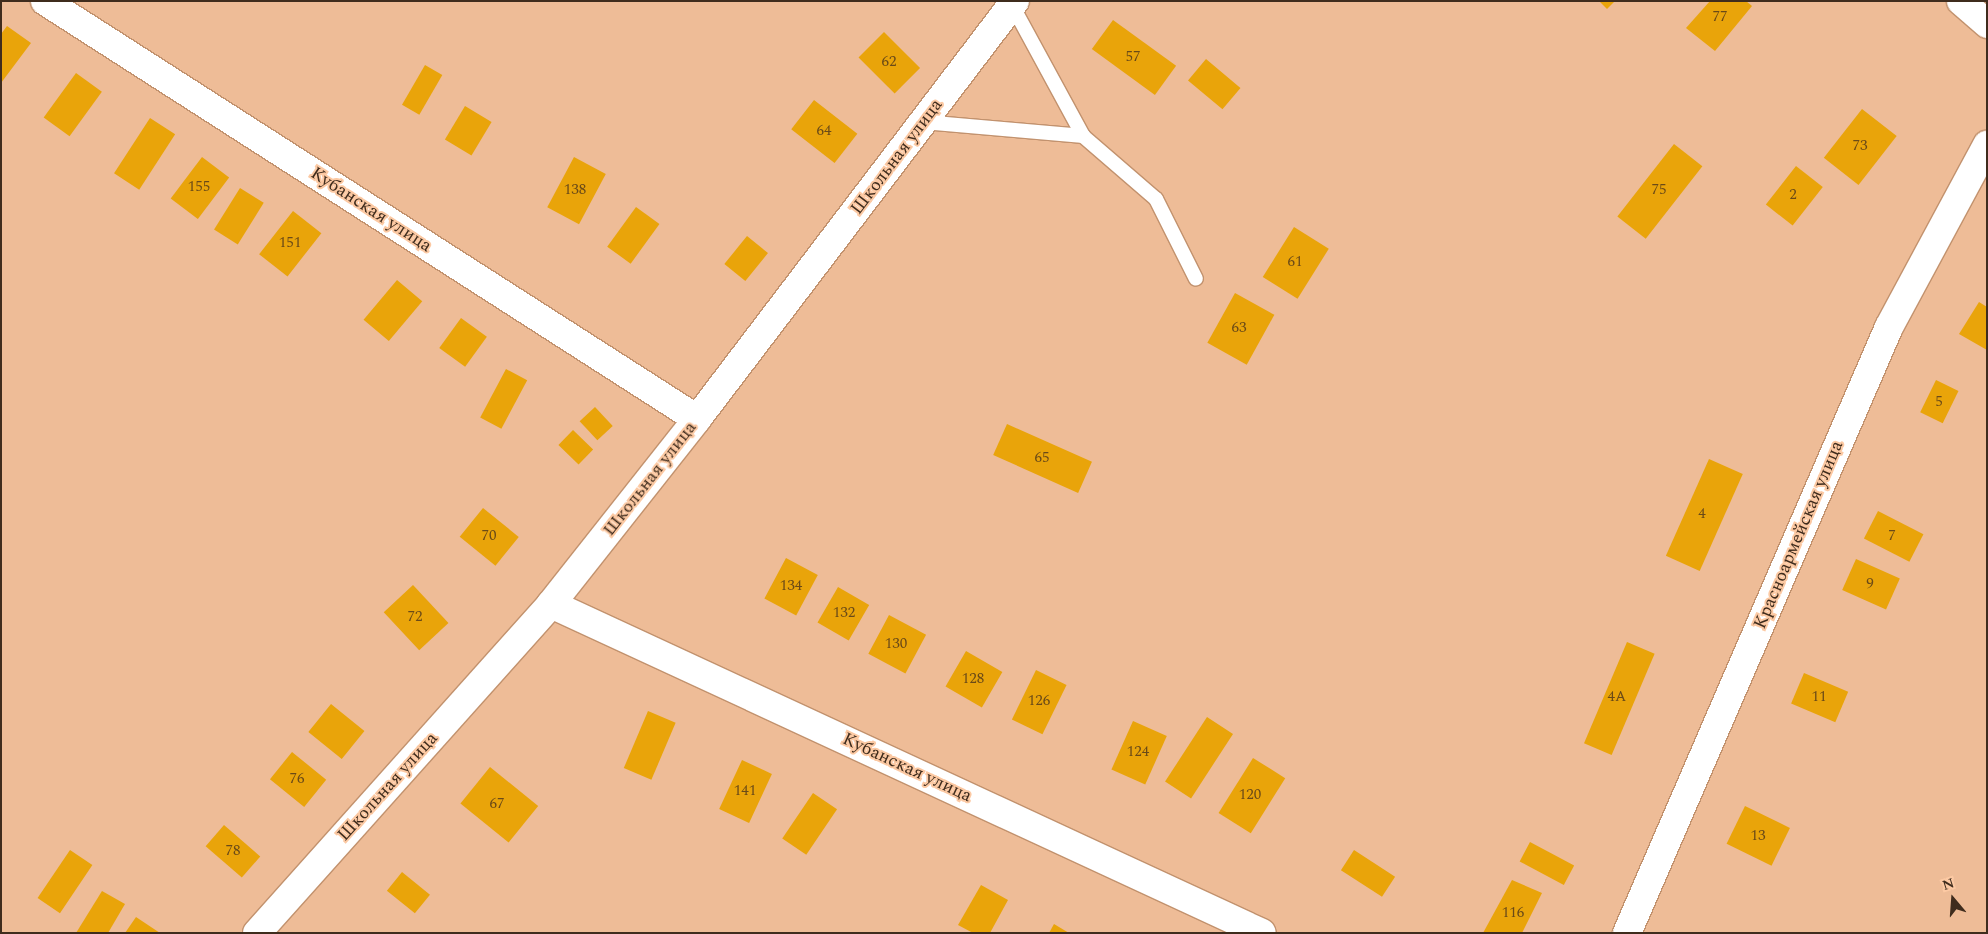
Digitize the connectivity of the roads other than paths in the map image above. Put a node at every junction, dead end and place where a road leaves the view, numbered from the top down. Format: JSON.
{"nodes":[{"id":1,"x":45,"y":1,"type":"edge"},
{"id":2,"x":1961,"y":1,"type":"edge"},
{"id":3,"x":1014,"y":3,"type":"edge"},
{"id":4,"x":1987,"y":24,"type":"edge"},
{"id":5,"x":923,"y":122,"type":"junction"},
{"id":6,"x":1082,"y":136,"type":"junction"},
{"id":7,"x":1987,"y":145,"type":"edge"},
{"id":8,"x":1196,"y":279,"type":"dead end"},
{"id":9,"x":697,"y":419,"type":"junction"},
{"id":10,"x":551,"y":604,"type":"junction"},
{"id":11,"x":257,"y":933,"type":"edge"},
{"id":12,"x":1262,"y":933,"type":"edge"},
{"id":13,"x":1627,"y":933,"type":"edge"}],
"edges":[{"from":1,"to":9,"type":"street","name":"Кубанская улица"},
{"from":2,"to":4,"type":"street"},
{"from":3,"to":5,"type":"street","name":"Школьная улица"},
{"from":3,"to":6,"type":"lane"},
{"from":5,"to":6,"type":"lane"},
{"from":5,"to":9,"type":"street","name":"Школьная улица"},
{"from":6,"to":8,"type":"lane"},
{"from":7,"to":13,"type":"street","name":"Красноармейская улица"},
{"from":9,"to":10,"type":"street","name":"Школьная улица"},
{"from":10,"to":11,"type":"street","name":"Школьная улица"},
{"from":10,"to":12,"type":"street","name":"Кубанская улица"}]}
